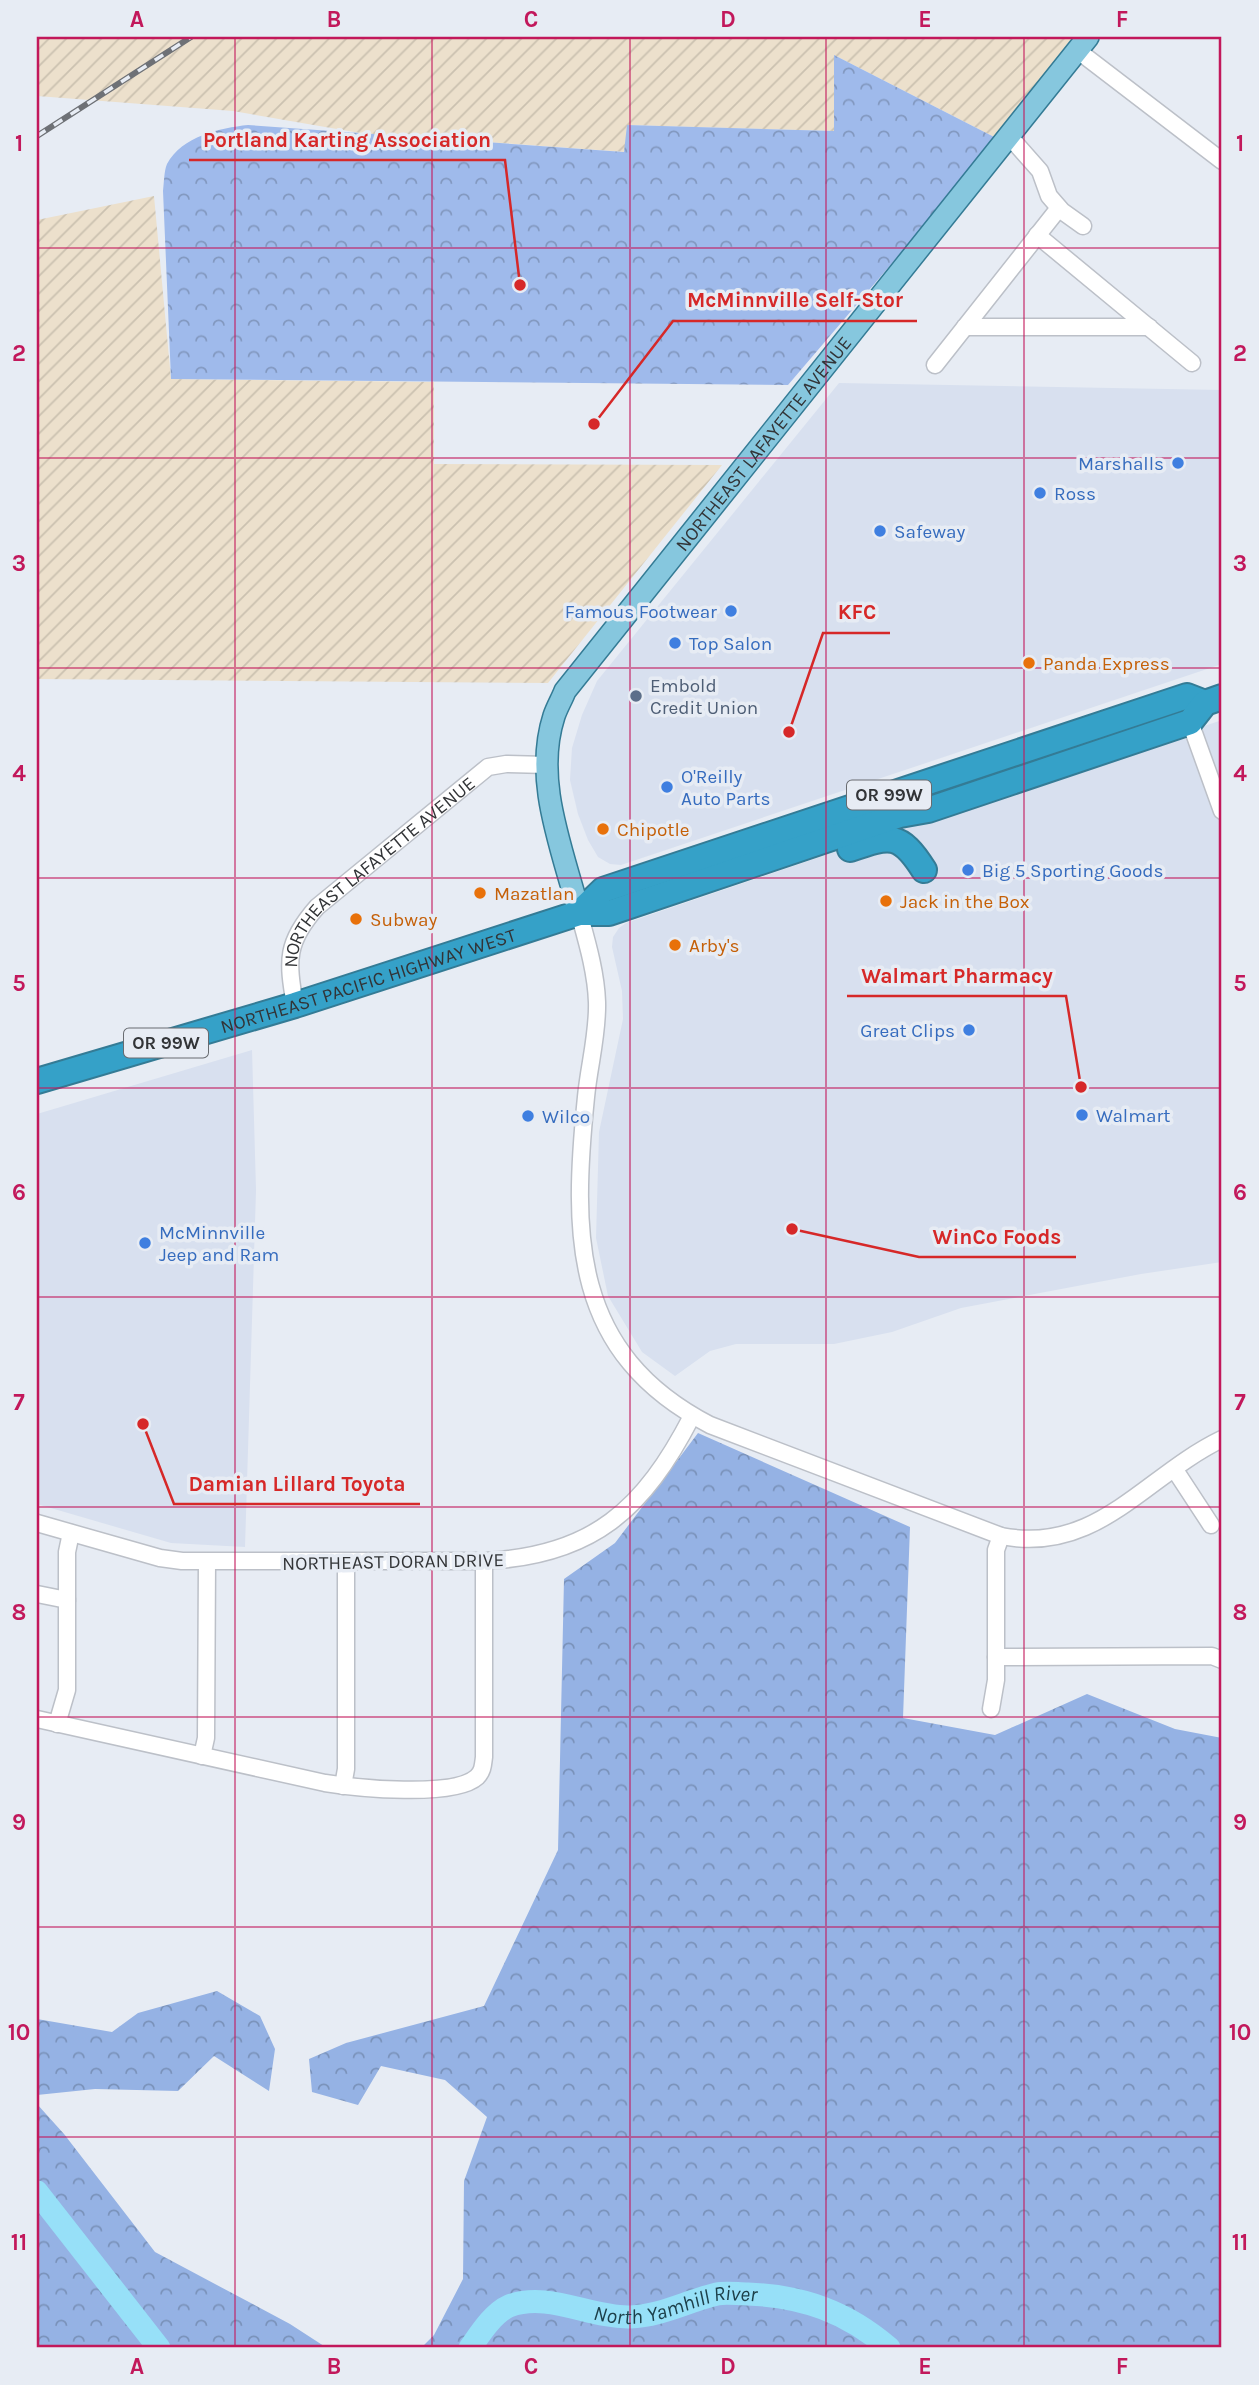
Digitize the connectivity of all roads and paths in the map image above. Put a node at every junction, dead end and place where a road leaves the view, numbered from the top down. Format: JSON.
{"nodes":[{"id":1,"x":1082,"y":43,"type":"edge"},
{"id":2,"x":1009,"y":136,"type":"junction"},
{"id":3,"x":1222,"y":162,"type":"edge"},
{"id":4,"x":1059,"y":208,"type":"junction"},
{"id":5,"x":1083,"y":226,"type":"dead end"},
{"id":6,"x":1037,"y":235,"type":"junction"},
{"id":7,"x":965,"y":327,"type":"junction"},
{"id":8,"x":1149,"y":327,"type":"junction"},
{"id":9,"x":1192,"y":363,"type":"dead end"},
{"id":10,"x":935,"y":365,"type":"dead end"},
{"id":11,"x":1214,"y":700,"type":"edge"},
{"id":12,"x":1190,"y":722,"type":"junction"},
{"id":13,"x":1014,"y":753,"type":"junction"},
{"id":14,"x":547,"y":765,"type":"junction"},
{"id":15,"x":911,"y":787,"type":"junction"},
{"id":16,"x":928,"y":810,"type":"junction"},
{"id":17,"x":1222,"y":811,"type":"edge"},
{"id":18,"x":769,"y":859,"type":"junction"},
{"id":19,"x":740,"y":869,"type":"junction"},
{"id":20,"x":925,"y":870,"type":"dead end"},
{"id":21,"x":579,"y":913,"type":"junction"},
{"id":22,"x":295,"y":1005,"type":"junction"},
{"id":23,"x":37,"y":1081,"type":"edge"},
{"id":24,"x":692,"y":1416,"type":"junction"},
{"id":25,"x":1222,"y":1439,"type":"edge"},
{"id":26,"x":1175,"y":1470,"type":"junction"},
{"id":27,"x":37,"y":1523,"type":"edge"},
{"id":28,"x":1211,"y":1525,"type":"dead end"},
{"id":29,"x":71,"y":1533,"type":"junction"},
{"id":30,"x":1001,"y":1535,"type":"junction"},
{"id":31,"x":484,"y":1561,"type":"junction"},
{"id":32,"x":207,"y":1562,"type":"junction"},
{"id":33,"x":346,"y":1562,"type":"junction"},
{"id":34,"x":37,"y":1594,"type":"edge"},
{"id":35,"x":67,"y":1600,"type":"junction"},
{"id":36,"x":996,"y":1657,"type":"junction"},
{"id":37,"x":1222,"y":1660,"type":"edge"},
{"id":38,"x":991,"y":1709,"type":"dead end"},
{"id":39,"x":37,"y":1719,"type":"edge"},
{"id":40,"x":57,"y":1724,"type":"junction"},
{"id":41,"x":202,"y":1756,"type":"junction"},
{"id":42,"x":343,"y":1786,"type":"junction"}],
"edges":[{"from":1,"to":2,"type":"main road","name":"NORTHEAST LAFAYETTE AVENUE"},
{"from":1,"to":3,"type":"street"},
{"from":2,"to":4,"type":"street"},
{"from":2,"to":14,"type":"main road","name":"NORTHEAST LAFAYETTE AVENUE"},
{"from":4,"to":5,"type":"street"},
{"from":4,"to":6,"type":"street"},
{"from":6,"to":7,"type":"street"},
{"from":6,"to":8,"type":"street"},
{"from":7,"to":8,"type":"street"},
{"from":7,"to":10,"type":"street"},
{"from":8,"to":9,"type":"street"},
{"from":11,"to":12,"type":"highway","name":"NORTHEAST PACIFIC HIGHWAY WEST","number":"OR 99W"},
{"from":11,"to":13,"type":"highway","name":"NORTHEAST PACIFIC HIGHWAY WEST","number":"OR 99W"},
{"from":12,"to":16,"type":"highway","name":"NORTHEAST PACIFIC HIGHWAY WEST","number":"OR 99W"},
{"from":12,"to":17,"type":"street"},
{"from":13,"to":15,"type":"highway","name":"NORTHEAST PACIFIC HIGHWAY WEST","number":"OR 99W"},
{"from":13,"to":16,"type":"highway"},
{"from":14,"to":21,"type":"main road","name":"NORTHEAST LAFAYETTE AVENUE"},
{"from":14,"to":22,"type":"street","name":"NORTHEAST LAFAYETTE AVENUE"},
{"from":15,"to":18,"type":"highway"},
{"from":15,"to":21,"type":"highway","name":"NORTHEAST PACIFIC HIGHWAY WEST","number":"OR 99W"},
{"from":16,"to":18,"type":"highway","name":"NORTHEAST PACIFIC HIGHWAY WEST","number":"OR 99W"},
{"from":18,"to":19,"type":"highway","name":"NORTHEAST PACIFIC HIGHWAY WEST","number":"OR 99W"},
{"from":19,"to":20,"type":"highway"},
{"from":19,"to":21,"type":"highway","name":"NORTHEAST PACIFIC HIGHWAY WEST","number":"OR 99W"},
{"from":21,"to":22,"type":"highway","name":"NORTHEAST PACIFIC HIGHWAY WEST","number":"OR 99W"},
{"from":21,"to":24,"type":"street"},
{"from":22,"to":23,"type":"highway","name":"NORTHEAST PACIFIC HIGHWAY WEST","number":"OR 99W"},
{"from":24,"to":30,"type":"street"},
{"from":24,"to":31,"type":"street","name":"NORTHEAST DORAN DRIVE"},
{"from":25,"to":26,"type":"street"},
{"from":26,"to":28,"type":"street"},
{"from":26,"to":30,"type":"street"},
{"from":27,"to":29,"type":"street","name":"NORTHEAST DORAN DRIVE"},
{"from":29,"to":32,"type":"street","name":"NORTHEAST DORAN DRIVE"},
{"from":29,"to":35,"type":"street"},
{"from":30,"to":36,"type":"street"},
{"from":31,"to":33,"type":"street","name":"NORTHEAST DORAN DRIVE"},
{"from":31,"to":42,"type":"street"},
{"from":32,"to":33,"type":"street","name":"NORTHEAST DORAN DRIVE"},
{"from":32,"to":41,"type":"street"},
{"from":33,"to":42,"type":"street"},
{"from":34,"to":35,"type":"street"},
{"from":35,"to":40,"type":"street"},
{"from":36,"to":37,"type":"street"},
{"from":36,"to":38,"type":"street"},
{"from":39,"to":40,"type":"street"},
{"from":40,"to":41,"type":"street"},
{"from":41,"to":42,"type":"street"}]}
